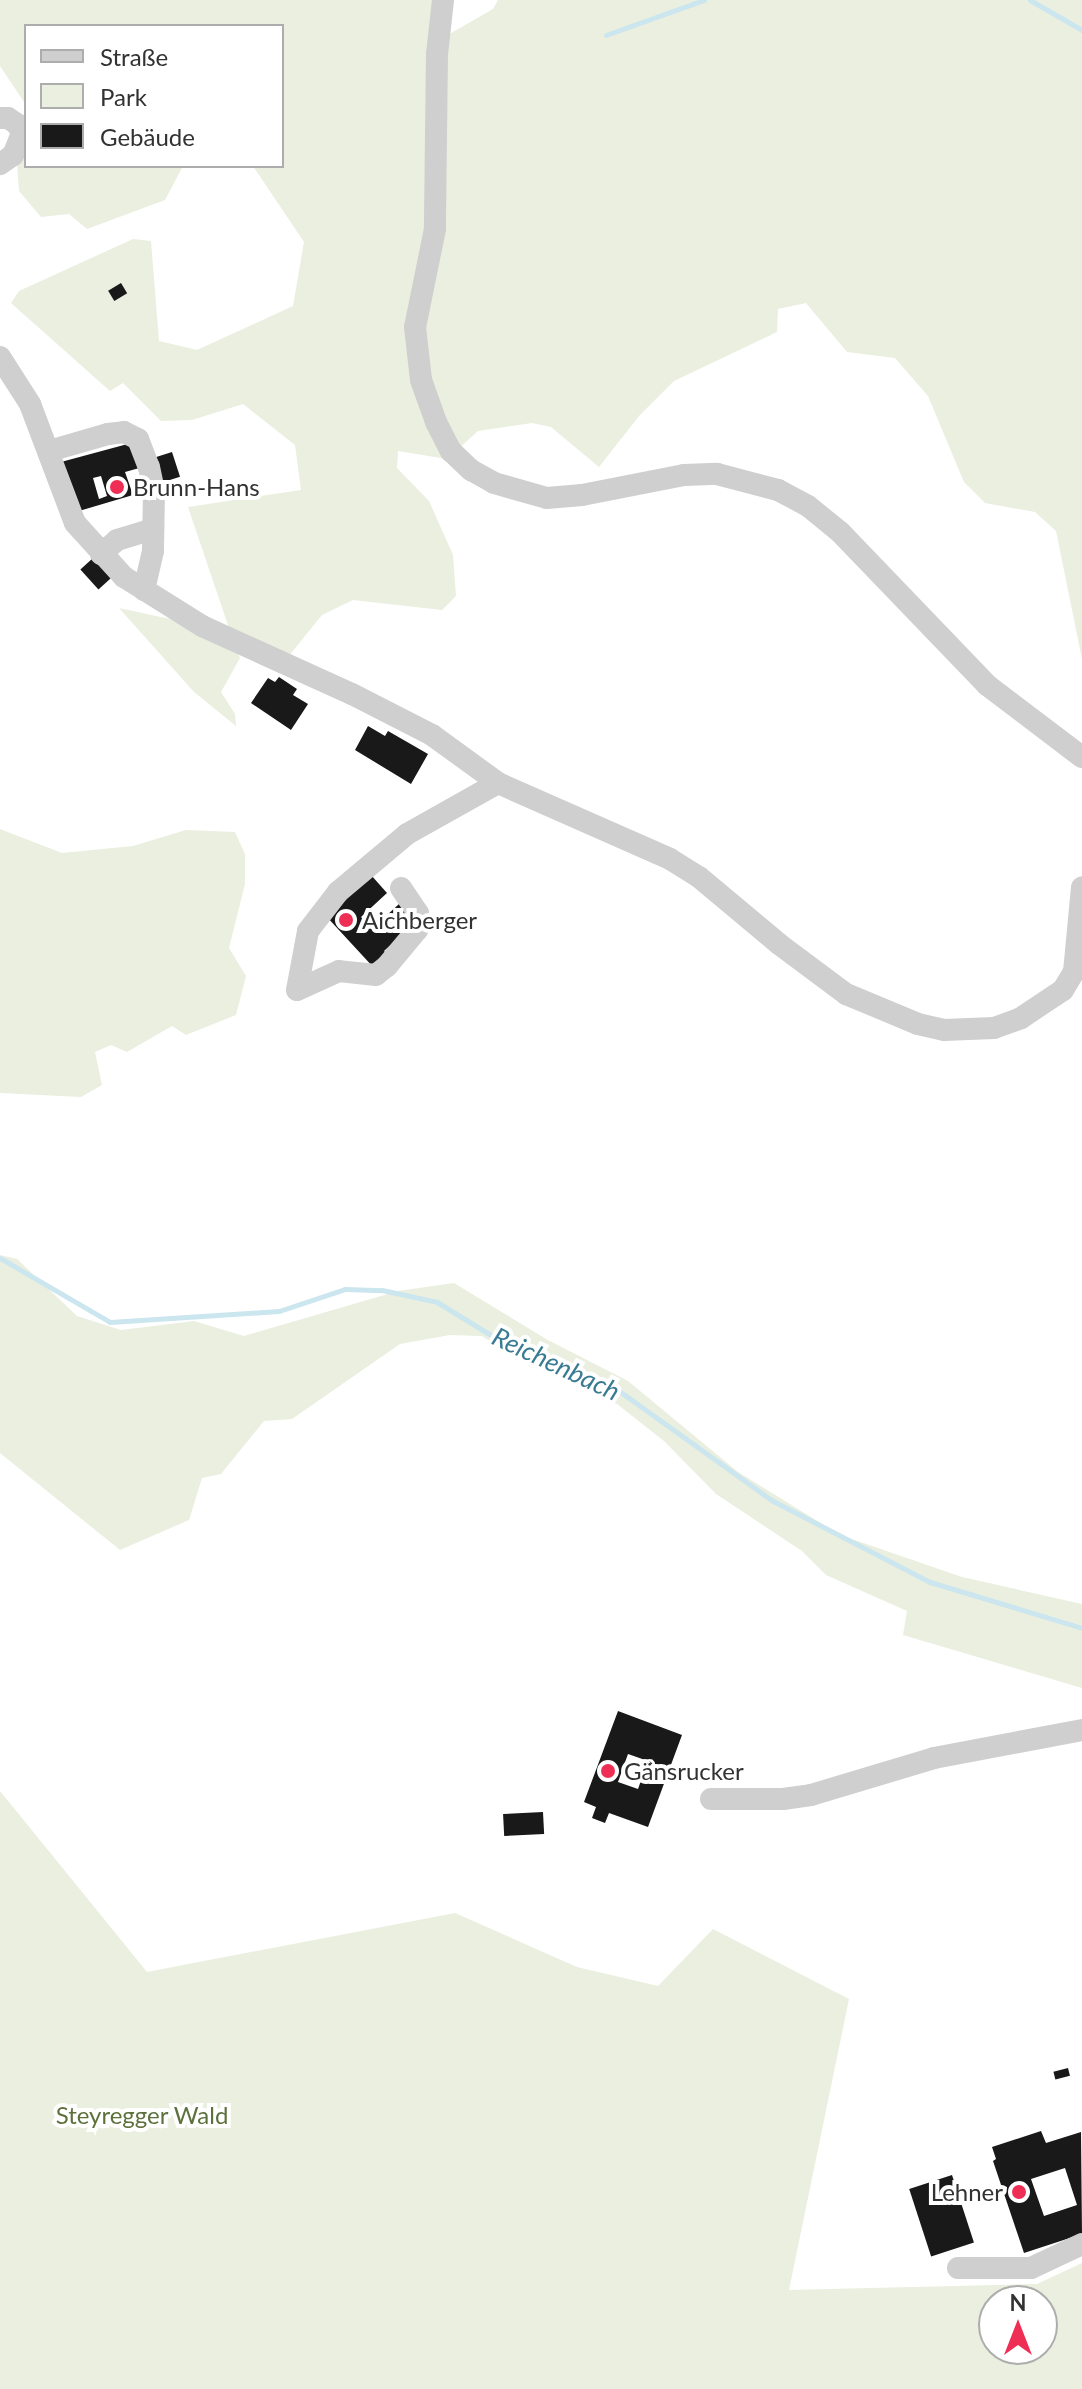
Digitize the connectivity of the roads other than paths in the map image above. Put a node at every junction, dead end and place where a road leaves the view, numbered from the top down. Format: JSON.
{"nodes":[{"id":1,"x":443,"y":0,"type":"edge"},
{"id":2,"x":0,"y":118,"type":"edge"},
{"id":3,"x":0,"y":164,"type":"edge"},
{"id":4,"x":0,"y":357,"type":"edge"},
{"id":5,"x":49,"y":451,"type":"junction"},
{"id":6,"x":152,"y":529,"type":"junction"},
{"id":7,"x":101,"y":554,"type":"junction"},
{"id":8,"x":144,"y":590,"type":"junction"},
{"id":9,"x":1082,"y":757,"type":"edge"},
{"id":10,"x":498,"y":783,"type":"junction"},
{"id":11,"x":1082,"y":887,"type":"edge"},
{"id":12,"x":401,"y":888,"type":"dead end"},
{"id":13,"x":1082,"y":1730,"type":"edge"},
{"id":14,"x":711,"y":1799,"type":"dead end"},
{"id":15,"x":1082,"y":2244,"type":"edge"},
{"id":16,"x":958,"y":2268,"type":"dead end"}],
"edges":[{"from":1,"to":9,"type":"street"},
{"from":2,"to":3,"type":"street"},
{"from":4,"to":5,"type":"street"},
{"from":5,"to":6,"type":"street"},
{"from":5,"to":7,"type":"street"},
{"from":6,"to":7,"type":"street"},
{"from":6,"to":8,"type":"street"},
{"from":7,"to":8,"type":"street"},
{"from":8,"to":10,"type":"street"},
{"from":10,"to":11,"type":"street"},
{"from":10,"to":12,"type":"street"},
{"from":13,"to":14,"type":"street"},
{"from":15,"to":16,"type":"street"}]}
